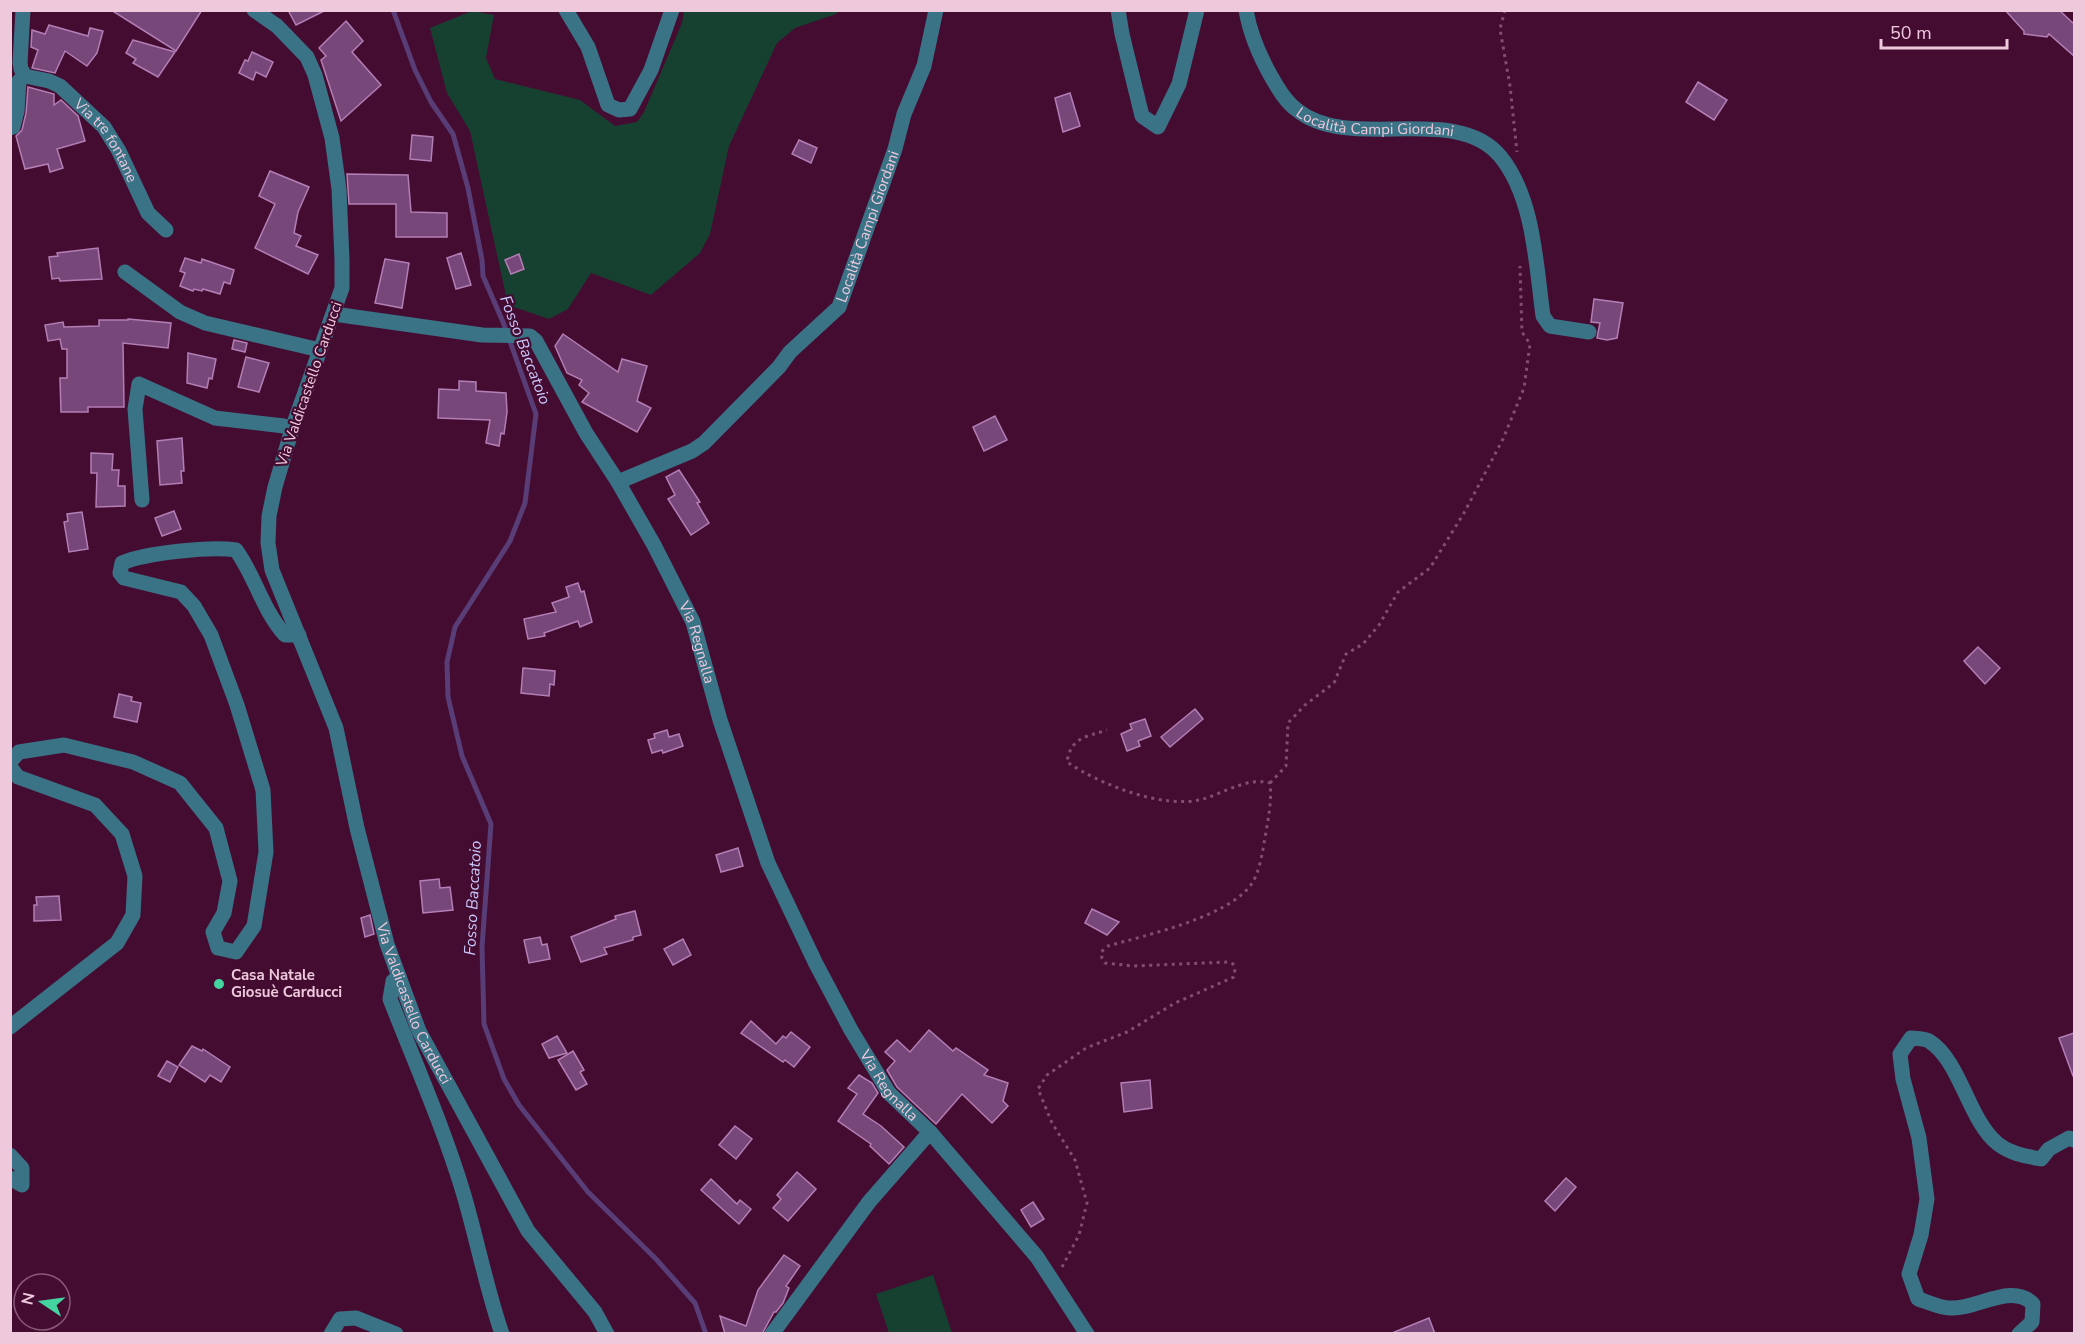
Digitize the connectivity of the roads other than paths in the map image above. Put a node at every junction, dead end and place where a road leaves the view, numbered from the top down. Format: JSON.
{"nodes":[{"id":1,"x":23,"y":10,"type":"edge"},
{"id":2,"x":254,"y":10,"type":"edge"},
{"id":3,"x":566,"y":10,"type":"edge"},
{"id":4,"x":672,"y":10,"type":"edge"},
{"id":5,"x":936,"y":10,"type":"edge"},
{"id":6,"x":1118,"y":10,"type":"edge"},
{"id":7,"x":1197,"y":10,"type":"edge"},
{"id":8,"x":1246,"y":10,"type":"edge"},
{"id":9,"x":25,"y":76,"type":"junction"},
{"id":10,"x":10,"y":128,"type":"edge"},
{"id":11,"x":166,"y":230,"type":"dead end"},
{"id":12,"x":125,"y":272,"type":"dead end"},
{"id":13,"x":334,"y":314,"type":"junction"},
{"id":14,"x":1589,"y":332,"type":"dead end"},
{"id":15,"x":320,"y":350,"type":"junction"},
{"id":16,"x":292,"y":429,"type":"junction"},
{"id":17,"x":618,"y":482,"type":"junction"},
{"id":18,"x":142,"y":500,"type":"dead end"},
{"id":19,"x":299,"y":635,"type":"junction"},
{"id":20,"x":10,"y":762,"type":"edge"},
{"id":21,"x":10,"y":767,"type":"edge"},
{"id":22,"x":399,"y":976,"type":"junction"},
{"id":23,"x":10,"y":1027,"type":"edge"},
{"id":24,"x":930,"y":1132,"type":"junction"},
{"id":25,"x":2074,"y":1140,"type":"edge"},
{"id":26,"x":10,"y":1155,"type":"edge"},
{"id":27,"x":10,"y":1178,"type":"edge"},
{"id":28,"x":331,"y":1334,"type":"edge"},
{"id":29,"x":396,"y":1334,"type":"edge"},
{"id":30,"x":502,"y":1334,"type":"edge"},
{"id":31,"x":608,"y":1334,"type":"edge"},
{"id":32,"x":772,"y":1334,"type":"edge"},
{"id":33,"x":1087,"y":1334,"type":"edge"},
{"id":34,"x":2019,"y":1334,"type":"edge"}],
"edges":[{"from":1,"to":9,"type":"street"},
{"from":2,"to":13,"type":"street","name":"Via Valdicastello Carducci"},
{"from":3,"to":4,"type":"street"},
{"from":5,"to":17,"type":"street","name":"Località Campi Giordani"},
{"from":6,"to":7,"type":"street"},
{"from":8,"to":14,"type":"street","name":"Località Campi Giordani"},
{"from":9,"to":10,"type":"street"},
{"from":9,"to":11,"type":"street","name":"Via tre fontane"},
{"from":12,"to":15,"type":"street"},
{"from":13,"to":15,"type":"street","name":"Via Valdicastello Carducci"},
{"from":13,"to":17,"type":"street","name":"Via Regnalla"},
{"from":15,"to":16,"type":"street","name":"Via Valdicastello Carducci"},
{"from":16,"to":18,"type":"street"},
{"from":16,"to":19,"type":"street","name":"Via Valdicastello Carducci"},
{"from":17,"to":24,"type":"street","name":"Via Regnalla"},
{"from":19,"to":20,"type":"street"},
{"from":19,"to":22,"type":"street","name":"Via Valdicastello Carducci"},
{"from":21,"to":23,"type":"street"},
{"from":22,"to":30,"type":"street"},
{"from":22,"to":31,"type":"street","name":"Via Valdicastello Carducci"},
{"from":24,"to":32,"type":"street","name":"Via Regnalla"},
{"from":24,"to":33,"type":"street","name":"Via Regnalla"},
{"from":25,"to":34,"type":"street"},
{"from":26,"to":27,"type":"street"},
{"from":28,"to":29,"type":"street"}]}
